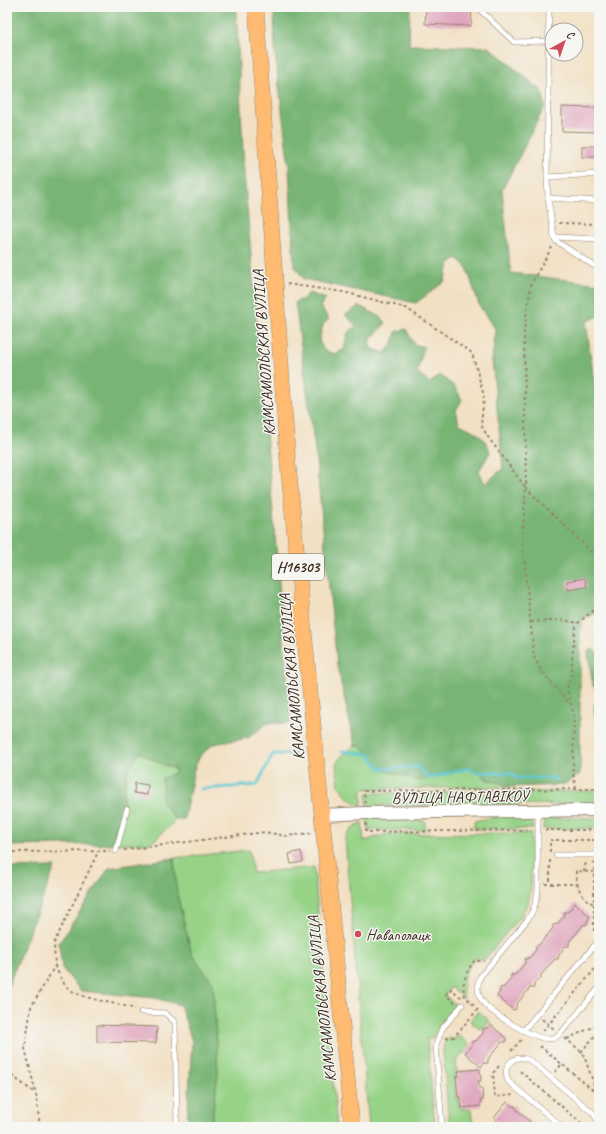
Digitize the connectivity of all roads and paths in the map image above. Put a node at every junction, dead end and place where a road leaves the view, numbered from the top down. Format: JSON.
{"nodes":[{"id":1,"x":256,"y":7,"type":"edge"},
{"id":2,"x":477,"y":7,"type":"edge"},
{"id":3,"x":548,"y":7,"type":"edge"},
{"id":4,"x":548,"y":22,"type":"edge"},
{"id":5,"x":544,"y":41,"type":"edge"},
{"id":6,"x":548,"y":62,"type":"edge"},
{"id":7,"x":599,"y":174,"type":"edge"},
{"id":8,"x":547,"y":177,"type":"junction"},
{"id":9,"x":548,"y":198,"type":"junction"},
{"id":10,"x":599,"y":201,"type":"edge"},
{"id":11,"x":552,"y":222,"type":"junction"},
{"id":12,"x":599,"y":224,"type":"edge"},
{"id":13,"x":555,"y":239,"type":"junction"},
{"id":14,"x":599,"y":239,"type":"edge"},
{"id":15,"x":599,"y":269,"type":"edge"},
{"id":16,"x":276,"y":282,"type":"junction"},
{"id":17,"x":526,"y":488,"type":"junction"},
{"id":18,"x":599,"y":559,"type":"edge"},
{"id":19,"x":599,"y":606,"type":"edge"},
{"id":20,"x":531,"y":622,"type":"junction"},
{"id":21,"x":578,"y":623,"type":"junction"},
{"id":22,"x":570,"y":704,"type":"junction"},
{"id":23,"x":599,"y":788,"type":"edge"},
{"id":24,"x":576,"y":789,"type":"junction"},
{"id":25,"x":364,"y":791,"type":"dead end"},
{"id":26,"x":127,"y":809,"type":"dead end"},
{"id":27,"x":538,"y":810,"type":"junction"},
{"id":28,"x":599,"y":810,"type":"edge"},
{"id":29,"x":322,"y":815,"type":"junction"},
{"id":30,"x":599,"y":830,"type":"edge"},
{"id":31,"x":323,"y":832,"type":"junction"},
{"id":32,"x":366,"y":832,"type":"dead end"},
{"id":33,"x":532,"y":833,"type":"dead end"},
{"id":34,"x":544,"y":833,"type":"dead end"},
{"id":35,"x":7,"y":843,"type":"edge"},
{"id":36,"x":116,"y":851,"type":"junction"},
{"id":37,"x":7,"y":852,"type":"edge"},
{"id":38,"x":13,"y":852,"type":"junction"},
{"id":39,"x":98,"y":852,"type":"junction"},
{"id":40,"x":556,"y":855,"type":"dead end"},
{"id":41,"x":599,"y":855,"type":"edge"},
{"id":42,"x":594,"y":861,"type":"dead end"},
{"id":43,"x":594,"y":872,"type":"junction"},
{"id":44,"x":544,"y":877,"type":"dead end"},
{"id":45,"x":544,"y":884,"type":"junction"},
{"id":46,"x":577,"y":884,"type":"junction"},
{"id":47,"x":544,"y":891,"type":"dead end"},
{"id":48,"x":594,"y":904,"type":"junction"},
{"id":49,"x":599,"y":906,"type":"edge"},
{"id":50,"x":599,"y":931,"type":"edge"},
{"id":51,"x":599,"y":940,"type":"edge"},
{"id":52,"x":487,"y":958,"type":"dead end"},
{"id":53,"x":599,"y":964,"type":"edge"},
{"id":54,"x":55,"y":966,"type":"junction"},
{"id":55,"x":599,"y":988,"type":"edge"},
{"id":56,"x":462,"y":1004,"type":"junction"},
{"id":57,"x":479,"y":1008,"type":"junction"},
{"id":58,"x":140,"y":1012,"type":"joint"},
{"id":59,"x":484,"y":1013,"type":"dead end"},
{"id":60,"x":537,"y":1015,"type":"junction"},
{"id":61,"x":548,"y":1024,"type":"junction"},
{"id":62,"x":599,"y":1024,"type":"edge"},
{"id":63,"x":524,"y":1030,"type":"junction"},
{"id":64,"x":599,"y":1031,"type":"edge"},
{"id":65,"x":560,"y":1034,"type":"junction"},
{"id":66,"x":539,"y":1036,"type":"junction"},
{"id":67,"x":521,"y":1037,"type":"dead end"},
{"id":68,"x":566,"y":1039,"type":"junction"},
{"id":69,"x":443,"y":1041,"type":"dead end"},
{"id":70,"x":534,"y":1042,"type":"junction"},
{"id":71,"x":581,"y":1052,"type":"junction"},
{"id":72,"x":520,"y":1071,"type":"dead end"},
{"id":73,"x":7,"y":1072,"type":"edge"},
{"id":74,"x":493,"y":1073,"type":"dead end"},
{"id":75,"x":599,"y":1083,"type":"edge"},
{"id":76,"x":595,"y":1087,"type":"junction"},
{"id":77,"x":593,"y":1090,"type":"junction"},
{"id":78,"x":36,"y":1094,"type":"junction"},
{"id":79,"x":511,"y":1095,"type":"dead end"},
{"id":80,"x":599,"y":1095,"type":"edge"},
{"id":81,"x":479,"y":1125,"type":"dead end"},
{"id":82,"x":40,"y":1127,"type":"edge"},
{"id":83,"x":177,"y":1127,"type":"edge"},
{"id":84,"x":352,"y":1127,"type":"edge"},
{"id":85,"x":442,"y":1127,"type":"edge"},
{"id":86,"x":482,"y":1127,"type":"edge"},
{"id":87,"x":562,"y":1127,"type":"edge"},
{"id":88,"x":586,"y":1127,"type":"edge"},
{"id":89,"x":599,"y":1127,"type":"edge"}],
"edges":[{"from":1,"to":16,"type":"main road","name":"КАМСАМОЛЬСКАЯ ВУЛІЦА","number":"Н16303"},
{"from":2,"to":5,"type":"lane"},
{"from":3,"to":4,"type":"lane"},
{"from":6,"to":8,"type":"lane"},
{"from":7,"to":8,"type":"lane"},
{"from":8,"to":9,"type":"lane"},
{"from":9,"to":10,"type":"lane"},
{"from":9,"to":11,"type":"lane"},
{"from":11,"to":12,"type":"path"},
{"from":11,"to":13,"type":"lane"},
{"from":13,"to":14,"type":"lane"},
{"from":13,"to":15,"type":"lane"},
{"from":13,"to":17,"type":"path"},
{"from":16,"to":17,"type":"path"},
{"from":16,"to":29,"type":"main road","name":"КАМСАМОЛЬСКАЯ ВУЛІЦА","number":"Н16303"},
{"from":17,"to":18,"type":"path"},
{"from":17,"to":20,"type":"path"},
{"from":19,"to":21,"type":"path"},
{"from":20,"to":21,"type":"path"},
{"from":20,"to":22,"type":"path"},
{"from":21,"to":22,"type":"path"},
{"from":22,"to":24,"type":"path"},
{"from":23,"to":24,"type":"path"},
{"from":24,"to":25,"type":"path"},
{"from":26,"to":36,"type":"lane"},
{"from":27,"to":28,"type":"street","name":"ВУЛІЦА НАФТАВІКОЎ"},
{"from":27,"to":29,"type":"street","name":"ВУЛІЦА НАФТАВІКОЎ"},
{"from":27,"to":63,"type":"lane"},
{"from":29,"to":31,"type":"main road","name":"КАМСАМОЛЬСКАЯ ВУЛІЦА","number":"Н16303"},
{"from":30,"to":34,"type":"path"},
{"from":31,"to":36,"type":"path"},
{"from":31,"to":84,"type":"main road","name":"КАМСАМОЛЬСКАЯ ВУЛІЦА","number":"Н16303"},
{"from":32,"to":33,"type":"path"},
{"from":35,"to":38,"type":"path"},
{"from":36,"to":39,"type":"path"},
{"from":37,"to":38,"type":"path"},
{"from":38,"to":39,"type":"path"},
{"from":39,"to":54,"type":"path"},
{"from":40,"to":41,"type":"lane"},
{"from":42,"to":43,"type":"path"},
{"from":43,"to":46,"type":"path"},
{"from":43,"to":48,"type":"path"},
{"from":44,"to":45,"type":"path"},
{"from":45,"to":46,"type":"path"},
{"from":45,"to":47,"type":"path"},
{"from":46,"to":48,"type":"path"},
{"from":48,"to":49,"type":"path"},
{"from":48,"to":50,"type":"path"},
{"from":51,"to":60,"type":"lane"},
{"from":52,"to":57,"type":"path"},
{"from":53,"to":61,"type":"path"},
{"from":54,"to":58,"type":"path"},
{"from":54,"to":78,"type":"path"},
{"from":55,"to":65,"type":"lane"},
{"from":56,"to":56,"type":"path"},
{"from":56,"to":85,"type":"lane"},
{"from":57,"to":59,"type":"path"},
{"from":57,"to":69,"type":"path"},
{"from":58,"to":83,"type":"lane"},
{"from":60,"to":61,"type":"path"},
{"from":60,"to":63,"type":"lane"},
{"from":61,"to":65,"type":"path"},
{"from":61,"to":66,"type":"path"},
{"from":62,"to":68,"type":"path"},
{"from":63,"to":66,"type":"lane"},
{"from":64,"to":71,"type":"path"},
{"from":65,"to":66,"type":"lane"},
{"from":65,"to":68,"type":"path"},
{"from":66,"to":70,"type":"path"},
{"from":67,"to":70,"type":"path"},
{"from":68,"to":71,"type":"path"},
{"from":70,"to":77,"type":"path"},
{"from":71,"to":76,"type":"path"},
{"from":72,"to":88,"type":"path"},
{"from":73,"to":78,"type":"path"},
{"from":74,"to":79,"type":"path"},
{"from":75,"to":76,"type":"path"},
{"from":76,"to":77,"type":"path"},
{"from":77,"to":80,"type":"path"},
{"from":78,"to":82,"type":"path"},
{"from":81,"to":86,"type":"path"},
{"from":87,"to":89,"type":"lane"}]}
